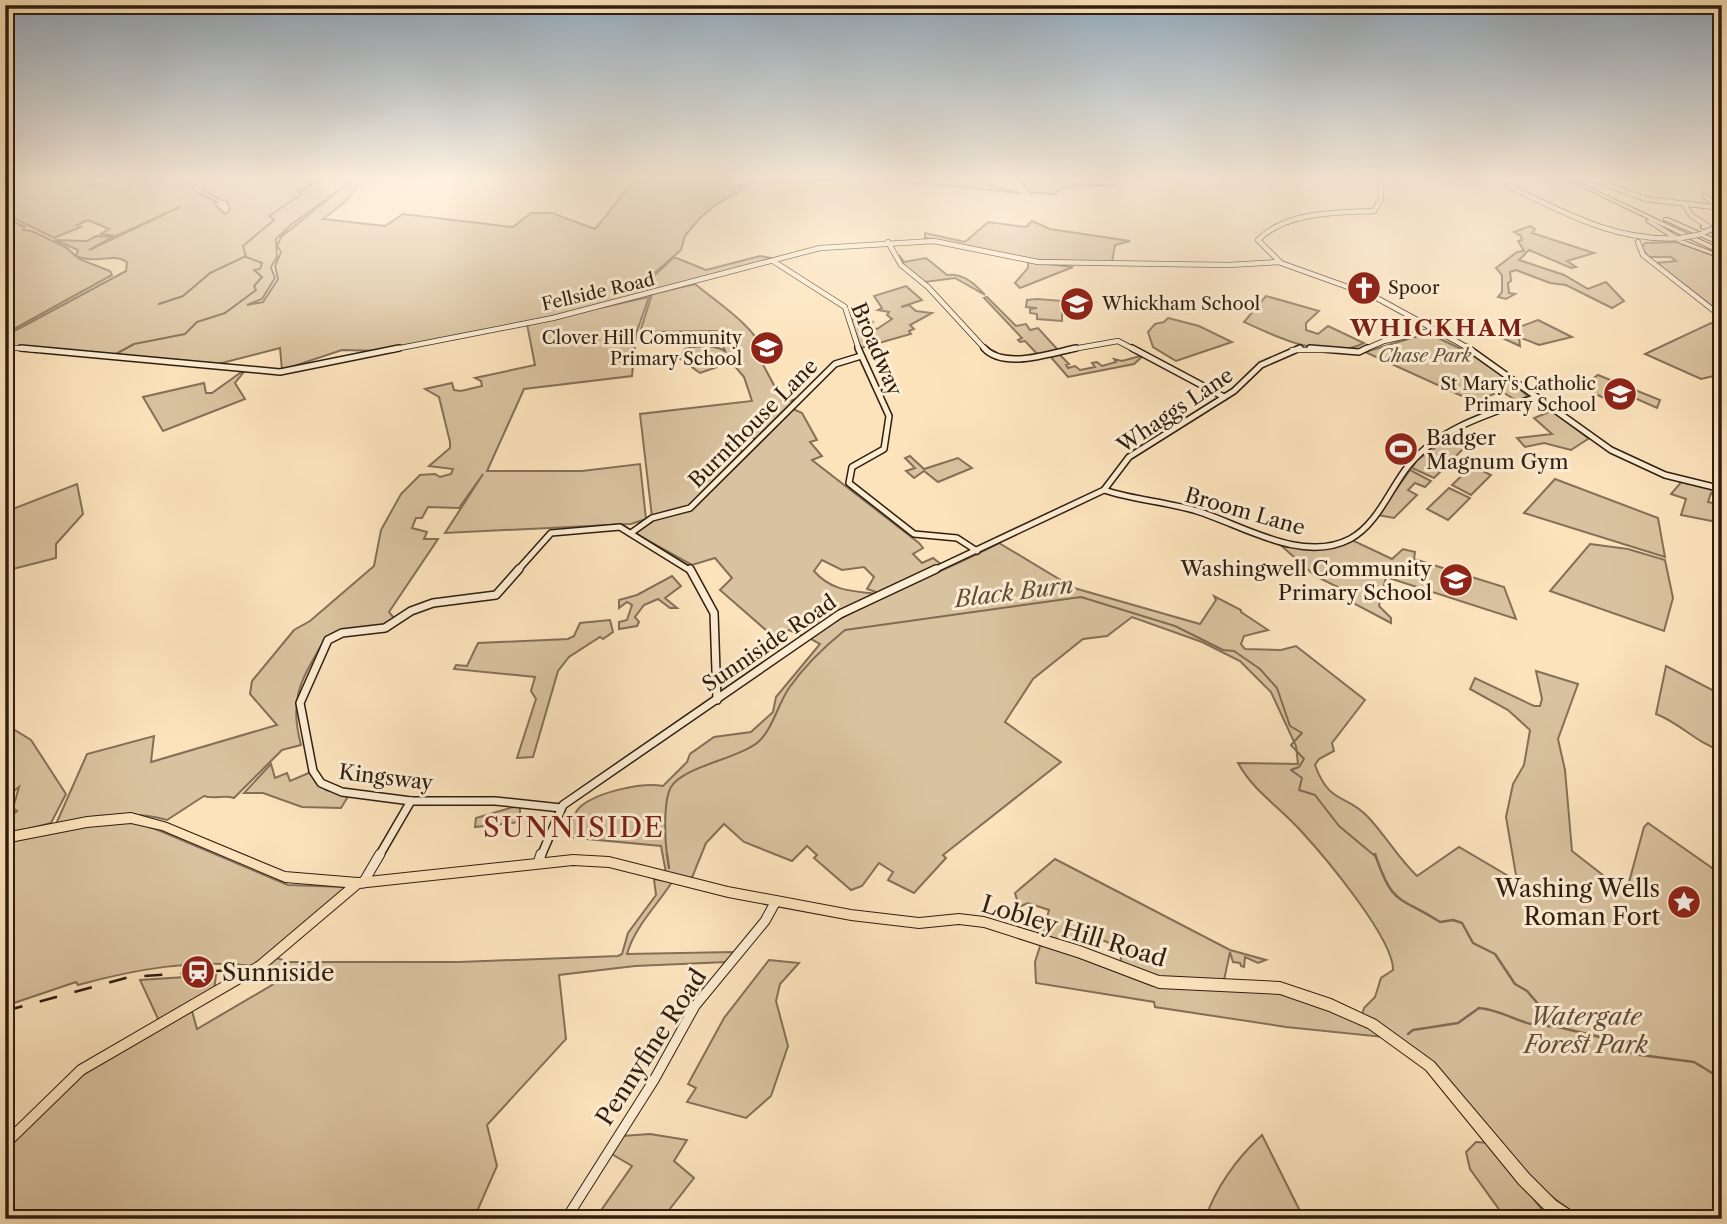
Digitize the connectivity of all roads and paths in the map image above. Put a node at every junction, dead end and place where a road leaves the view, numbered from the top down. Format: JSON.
{"nodes":[{"id":1,"x":1260,"y":236,"type":"edge"},
{"id":2,"x":1627,"y":236,"type":"edge"},
{"id":3,"x":1673,"y":236,"type":"edge"},
{"id":4,"x":1688,"y":236,"type":"edge"},
{"id":5,"x":1691,"y":236,"type":"edge"},
{"id":6,"x":1678,"y":239,"type":"junction"},
{"id":7,"x":1638,"y":240,"type":"junction"},
{"id":8,"x":888,"y":242,"type":"junction"},
{"id":9,"x":1722,"y":253,"type":"edge"},
{"id":10,"x":773,"y":261,"type":"junction"},
{"id":11,"x":1280,"y":262,"type":"junction"},
{"id":12,"x":1722,"y":317,"type":"edge"},
{"id":13,"x":1434,"y":330,"type":"junction"},
{"id":14,"x":5,"y":347,"type":"edge"},
{"id":15,"x":861,"y":356,"type":"junction"},
{"id":16,"x":1224,"y":397,"type":"junction"},
{"id":17,"x":1534,"y":398,"type":"junction"},
{"id":18,"x":1722,"y":489,"type":"edge"},
{"id":19,"x":1104,"y":490,"type":"junction"},
{"id":20,"x":631,"y":533,"type":"junction"},
{"id":21,"x":976,"y":551,"type":"junction"},
{"id":22,"x":717,"y":700,"type":"junction"},
{"id":23,"x":411,"y":801,"type":"junction"},
{"id":24,"x":561,"y":808,"type":"junction"},
{"id":25,"x":5,"y":838,"type":"edge"},
{"id":26,"x":538,"y":863,"type":"junction"},
{"id":27,"x":360,"y":883,"type":"junction"},
{"id":28,"x":776,"y":901,"type":"junction"},
{"id":29,"x":5,"y":1144,"type":"edge"},
{"id":30,"x":566,"y":1219,"type":"edge"},
{"id":31,"x":1571,"y":1219,"type":"edge"}],
"edges":[{"from":1,"to":11,"type":"street"},
{"from":2,"to":7,"type":"street"},
{"from":3,"to":6,"type":"highway"},
{"from":4,"to":9,"type":"highway"},
{"from":5,"to":6,"type":"street","bridge":true},
{"from":6,"to":7,"type":"street"},
{"from":6,"to":9,"type":"highway"},
{"from":7,"to":12,"type":"street"},
{"from":8,"to":10,"type":"street","name":"Fellside Road"},
{"from":8,"to":11,"type":"street","name":"Fellside Road"},
{"from":8,"to":16,"type":"street"},
{"from":10,"to":14,"type":"street","name":"Fellside Road"},
{"from":10,"to":15,"type":"street","name":"Broadway"},
{"from":11,"to":13,"type":"street"},
{"from":13,"to":16,"type":"street","name":"Whaggs Lane"},
{"from":13,"to":17,"type":"street"},
{"from":15,"to":20,"type":"street","name":"Burnthouse Lane"},
{"from":15,"to":21,"type":"street","name":"Broadway"},
{"from":16,"to":19,"type":"street","name":"Whaggs Lane"},
{"from":17,"to":18,"type":"street"},
{"from":17,"to":19,"type":"street","name":"Broom Lane"},
{"from":19,"to":21,"type":"street","name":"Sunniside Road"},
{"from":20,"to":22,"type":"street","name":"Kingsway"},
{"from":20,"to":23,"type":"street","name":"Kingsway"},
{"from":21,"to":22,"type":"street","name":"Sunniside Road"},
{"from":22,"to":24,"type":"street","name":"Sunniside Road"},
{"from":23,"to":24,"type":"street","name":"Kingsway"},
{"from":23,"to":27,"type":"street"},
{"from":24,"to":26,"type":"street"},
{"from":25,"to":27,"type":"highway","name":"Lobley Hill Road"},
{"from":26,"to":27,"type":"highway","name":"Lobley Hill Road"},
{"from":26,"to":28,"type":"highway","name":"Lobley Hill Road"},
{"from":27,"to":29,"type":"main road"},
{"from":28,"to":30,"type":"street","name":"Pennyfine Road"},
{"from":28,"to":31,"type":"highway","name":"Lobley Hill Road"}]}
